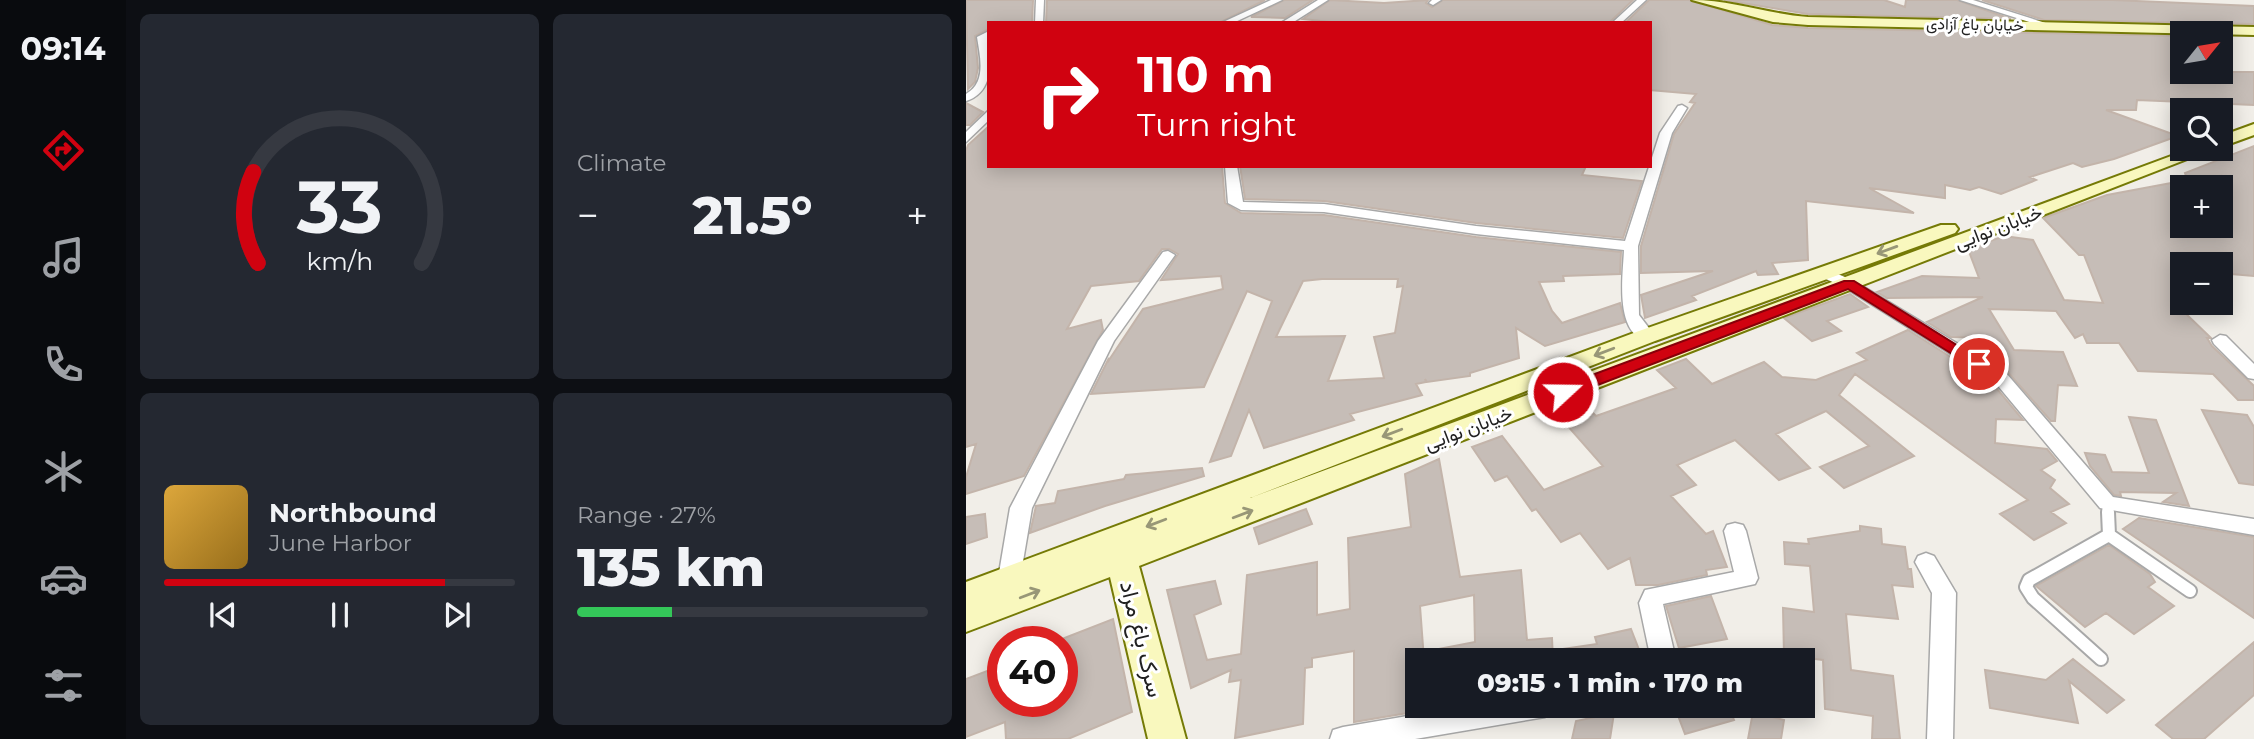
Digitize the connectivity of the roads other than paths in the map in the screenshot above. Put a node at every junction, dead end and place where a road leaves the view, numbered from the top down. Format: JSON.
{"nodes":[{"id":1,"x":1040,"y":0,"type":"edge"},
{"id":2,"x":1278,"y":0,"type":"edge"},
{"id":3,"x":1324,"y":0,"type":"edge"},
{"id":4,"x":1642,"y":0,"type":"edge"},
{"id":5,"x":1698,"y":0,"type":"edge"},
{"id":6,"x":1964,"y":0,"type":"edge"},
{"id":7,"x":1039,"y":21,"type":"edge"},
{"id":8,"x":1230,"y":21,"type":"edge"},
{"id":9,"x":1287,"y":21,"type":"edge"},
{"id":10,"x":1618,"y":21,"type":"edge"},
{"id":11,"x":2051,"y":26,"type":"junction"},
{"id":12,"x":2254,"y":31,"type":"edge"},
{"id":13,"x":987,"y":35,"type":"edge"},
{"id":14,"x":966,"y":100,"type":"edge"},
{"id":15,"x":987,"y":105,"type":"edge"},
{"id":16,"x":1682,"y":108,"type":"dead end"},
{"id":17,"x":987,"y":115,"type":"edge"},
{"id":18,"x":2254,"y":118,"type":"edge"},
{"id":19,"x":2233,"y":126,"type":"edge"},
{"id":20,"x":2254,"y":129,"type":"edge"},
{"id":21,"x":2233,"y":137,"type":"edge"},
{"id":22,"x":966,"y":139,"type":"edge"},
{"id":23,"x":2170,"y":149,"type":"edge"},
{"id":24,"x":2172,"y":161,"type":"edge"},
{"id":25,"x":1231,"y":168,"type":"edge"},
{"id":26,"x":1631,"y":246,"type":"junction"},
{"id":27,"x":1168,"y":256,"type":"dead end"},
{"id":28,"x":1824,"y":273,"type":"junction"},
{"id":29,"x":1849,"y":284,"type":"junction"},
{"id":30,"x":1647,"y":336,"type":"junction"},
{"id":31,"x":2220,"y":340,"type":"dead end"},
{"id":32,"x":2254,"y":374,"type":"edge"},
{"id":33,"x":2107,"y":503,"type":"junction"},
{"id":34,"x":2254,"y":527,"type":"edge"},
{"id":35,"x":1735,"y":531,"type":"dead end"},
{"id":36,"x":2109,"y":535,"type":"junction"},
{"id":37,"x":1119,"y":549,"type":"junction"},
{"id":38,"x":1926,"y":562,"type":"dead end"},
{"id":39,"x":1009,"y":579,"type":"junction"},
{"id":40,"x":2190,"y":592,"type":"dead end"},
{"id":41,"x":966,"y":595,"type":"edge"},
{"id":42,"x":966,"y":618,"type":"edge"},
{"id":43,"x":1661,"y":648,"type":"edge"},
{"id":44,"x":2101,"y":659,"type":"dead end"},
{"id":45,"x":1468,"y":718,"type":"edge"},
{"id":46,"x":1167,"y":739,"type":"edge"},
{"id":47,"x":1343,"y":739,"type":"edge"},
{"id":48,"x":1940,"y":739,"type":"edge"}],
"edges":[{"from":1,"to":7,"type":"street"},
{"from":2,"to":8,"type":"street"},
{"from":3,"to":9,"type":"street"},
{"from":4,"to":10,"type":"street"},
{"from":5,"to":11,"type":"street","name":"خیابان باغ آزادی"},
{"from":6,"to":11,"type":"street"},
{"from":11,"to":12,"type":"street","name":"خیابان باغ آزادی"},
{"from":13,"to":14,"type":"street"},
{"from":14,"to":15,"type":"street"},
{"from":16,"to":26,"type":"street"},
{"from":17,"to":22,"type":"street"},
{"from":18,"to":19,"type":"street"},
{"from":20,"to":21,"type":"street"},
{"from":23,"to":28,"type":"street","name":"خیابان نوایی","one_way":true},
{"from":24,"to":29,"type":"street","name":"خیابان نوایی"},
{"from":25,"to":26,"type":"street"},
{"from":26,"to":30,"type":"street"},
{"from":27,"to":39,"type":"street"},
{"from":28,"to":29,"type":"street"},
{"from":28,"to":30,"type":"street","name":"خیابان نوایی"},
{"from":29,"to":33,"type":"street"},
{"from":37,"to":29,"type":"street","name":"خیابان نوایی","one_way":true},
{"from":30,"to":37,"type":"street","name":"خیابان نوایی","one_way":true},
{"from":31,"to":32,"type":"street"},
{"from":33,"to":34,"type":"street"},
{"from":33,"to":36,"type":"lane"},
{"from":35,"to":43,"type":"street"},
{"from":36,"to":40,"type":"lane"},
{"from":36,"to":44,"type":"lane"},
{"from":37,"to":39,"type":"street","name":"خیابان نوایی"},
{"from":42,"to":37,"type":"street","name":"خیابان نوایی","one_way":true},
{"from":37,"to":46,"type":"street","name":"سرک باغ مراد"},
{"from":38,"to":48,"type":"street"},
{"from":39,"to":41,"type":"street","name":"خیابان نوایی"},
{"from":45,"to":47,"type":"street"}]}
